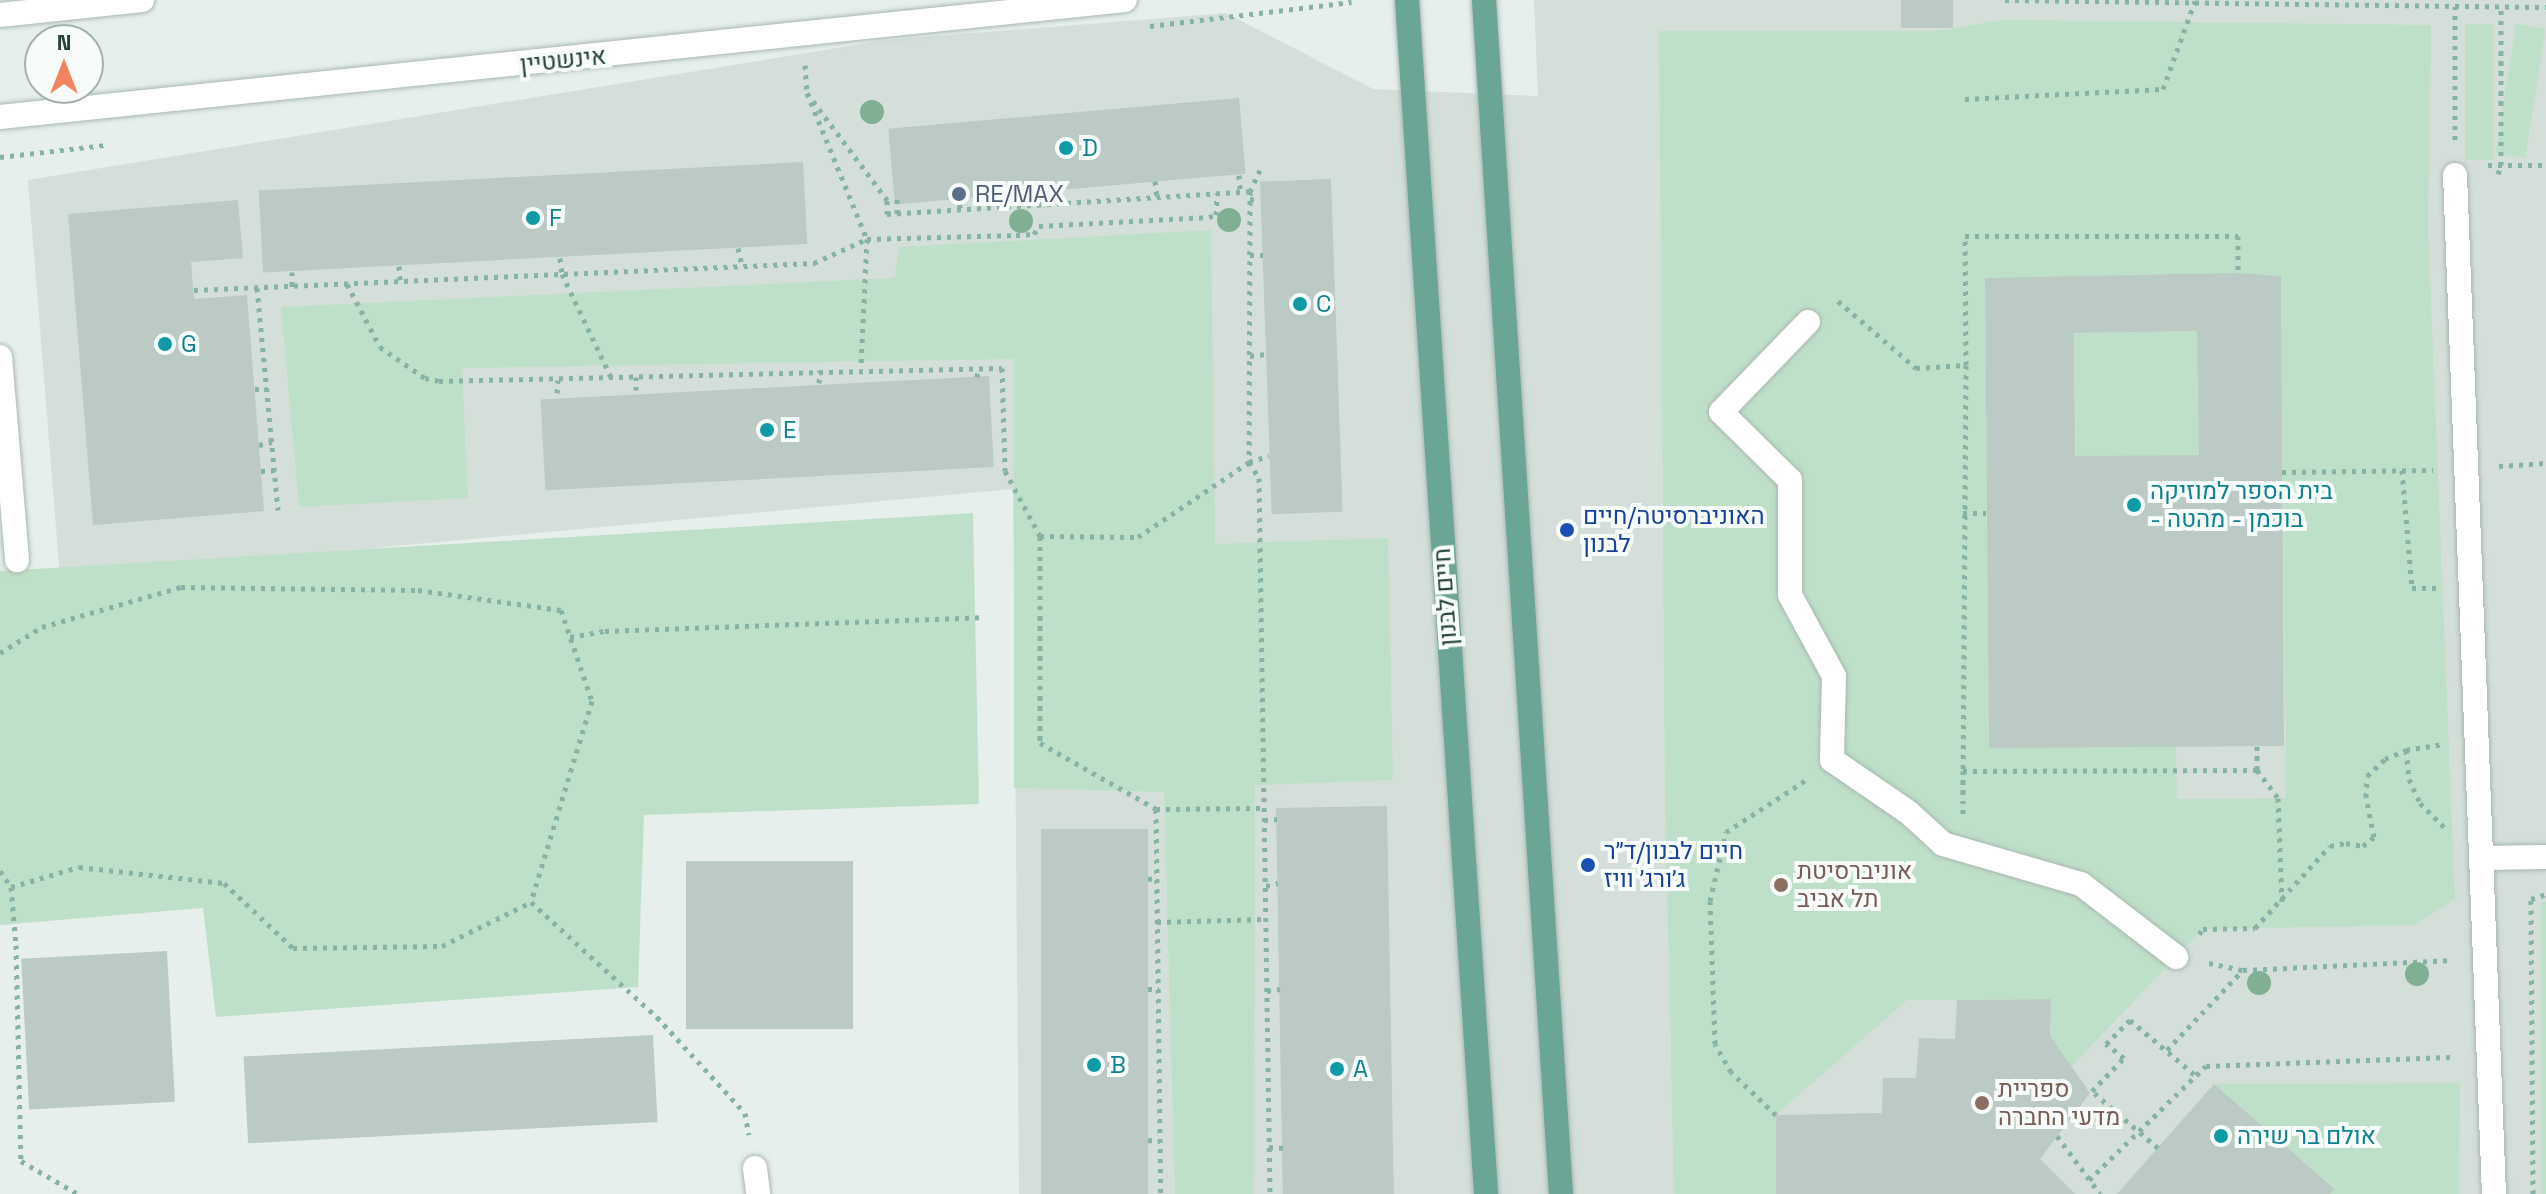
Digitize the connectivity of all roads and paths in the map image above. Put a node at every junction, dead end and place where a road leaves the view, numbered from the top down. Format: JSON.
{"nodes":[{"id":1,"x":142,"y":0,"type":"edge"},
{"id":2,"x":1125,"y":0,"type":"edge"},
{"id":3,"x":1407,"y":0,"type":"edge"},
{"id":4,"x":1484,"y":0,"type":"edge"},
{"id":5,"x":2005,"y":0,"type":"edge"},
{"id":6,"x":2195,"y":1,"type":"edge"},
{"id":7,"x":2329,"y":2,"type":"edge"},
{"id":8,"x":36,"y":6,"type":"edge"},
{"id":9,"x":2455,"y":6,"type":"junction"},
{"id":10,"x":2501,"y":6,"type":"junction"},
{"id":11,"x":2546,"y":7,"type":"edge"},
{"id":12,"x":0,"y":15,"type":"edge"},
{"id":13,"x":1965,"y":99,"type":"dead end"},
{"id":14,"x":0,"y":117,"type":"edge"},
{"id":15,"x":2501,"y":165,"type":"junction"},
{"id":16,"x":2546,"y":165,"type":"edge"},
{"id":17,"x":1260,"y":170,"type":"dead end"},
{"id":18,"x":2455,"y":170,"type":"junction"},
{"id":19,"x":2498,"y":174,"type":"dead end"},
{"id":20,"x":1239,"y":175,"type":"dead end"},
{"id":21,"x":1155,"y":181,"type":"dead end"},
{"id":22,"x":1039,"y":188,"type":"dead end"},
{"id":23,"x":1240,"y":191,"type":"junction"},
{"id":24,"x":1250,"y":191,"type":"junction"},
{"id":25,"x":1217,"y":193,"type":"junction"},
{"id":26,"x":959,"y":194,"type":"dead end"},
{"id":27,"x":1157,"y":197,"type":"junction"},
{"id":28,"x":897,"y":199,"type":"dead end"},
{"id":29,"x":1250,"y":199,"type":"junction"},
{"id":30,"x":1260,"y":200,"type":"dead end"},
{"id":31,"x":1040,"y":205,"type":"junction"},
{"id":32,"x":960,"y":210,"type":"junction"},
{"id":33,"x":897,"y":214,"type":"junction"},
{"id":34,"x":1038,"y":215,"type":"dead end"},
{"id":35,"x":1039,"y":226,"type":"junction"},
{"id":36,"x":867,"y":239,"type":"junction"},
{"id":37,"x":738,"y":248,"type":"dead end"},
{"id":38,"x":1250,"y":255,"type":"junction"},
{"id":39,"x":1263,"y":255,"type":"dead end"},
{"id":40,"x":560,"y":258,"type":"dead end"},
{"id":41,"x":399,"y":266,"type":"dead end"},
{"id":42,"x":742,"y":266,"type":"junction"},
{"id":43,"x":292,"y":272,"type":"dead end"},
{"id":44,"x":2238,"y":273,"type":"dead end"},
{"id":45,"x":562,"y":274,"type":"junction"},
{"id":46,"x":400,"y":281,"type":"junction"},
{"id":47,"x":347,"y":284,"type":"junction"},
{"id":48,"x":292,"y":287,"type":"junction"},
{"id":49,"x":257,"y":288,"type":"junction"},
{"id":50,"x":194,"y":290,"type":"dead end"},
{"id":51,"x":1808,"y":322,"type":"joint"},
{"id":52,"x":1266,"y":354,"type":"dead end"},
{"id":53,"x":1250,"y":356,"type":"junction"},
{"id":54,"x":0,"y":357,"type":"edge"},
{"id":55,"x":1966,"y":365,"type":"junction"},
{"id":56,"x":861,"y":368,"type":"junction"},
{"id":57,"x":978,"y":368,"type":"junction"},
{"id":58,"x":820,"y":370,"type":"junction"},
{"id":59,"x":611,"y":377,"type":"junction"},
{"id":60,"x":636,"y":377,"type":"junction"},
{"id":61,"x":977,"y":377,"type":"dead end"},
{"id":62,"x":558,"y":380,"type":"junction"},
{"id":63,"x":819,"y":383,"type":"dead end"},
{"id":64,"x":255,"y":389,"type":"dead end"},
{"id":65,"x":267,"y":389,"type":"junction"},
{"id":66,"x":636,"y":390,"type":"dead end"},
{"id":67,"x":557,"y":393,"type":"dead end"},
{"id":68,"x":272,"y":442,"type":"junction"},
{"id":69,"x":259,"y":445,"type":"dead end"},
{"id":70,"x":1269,"y":456,"type":"dead end"},
{"id":71,"x":1249,"y":462,"type":"junction"},
{"id":72,"x":275,"y":470,"type":"junction"},
{"id":73,"x":2402,"y":470,"type":"junction"},
{"id":74,"x":2439,"y":470,"type":"dead end"},
{"id":75,"x":261,"y":471,"type":"dead end"},
{"id":76,"x":2282,"y":472,"type":"dead end"},
{"id":77,"x":278,"y":510,"type":"dead end"},
{"id":78,"x":1963,"y":513,"type":"junction"},
{"id":79,"x":1986,"y":513,"type":"dead end"},
{"id":80,"x":1040,"y":536,"type":"junction"},
{"id":81,"x":17,"y":560,"type":"dead end"},
{"id":82,"x":2471,"y":586,"type":"junction"},
{"id":83,"x":982,"y":617,"type":"dead end"},
{"id":84,"x":570,"y":637,"type":"junction"},
{"id":85,"x":0,"y":653,"type":"edge"},
{"id":86,"x":2477,"y":741,"type":"junction"},
{"id":87,"x":2257,"y":746,"type":"dead end"},
{"id":88,"x":2406,"y":750,"type":"junction"},
{"id":89,"x":1832,"y":760,"type":"junction"},
{"id":90,"x":2257,"y":770,"type":"junction"},
{"id":91,"x":1264,"y":808,"type":"junction"},
{"id":92,"x":1156,"y":809,"type":"junction"},
{"id":93,"x":1277,"y":819,"type":"dead end"},
{"id":94,"x":1264,"y":820,"type":"junction"},
{"id":95,"x":2546,"y":857,"type":"edge"},
{"id":96,"x":2481,"y":858,"type":"junction"},
{"id":97,"x":0,"y":871,"type":"edge"},
{"id":98,"x":1157,"y":878,"type":"junction"},
{"id":99,"x":1148,"y":879,"type":"dead end"},
{"id":100,"x":1278,"y":883,"type":"dead end"},
{"id":101,"x":1266,"y":886,"type":"junction"},
{"id":102,"x":11,"y":887,"type":"junction"},
{"id":103,"x":2546,"y":894,"type":"edge"},
{"id":104,"x":531,"y":902,"type":"junction"},
{"id":105,"x":2282,"y":902,"type":"junction"},
{"id":106,"x":1266,"y":919,"type":"junction"},
{"id":107,"x":1157,"y":922,"type":"junction"},
{"id":108,"x":2176,"y":957,"type":"joint"},
{"id":109,"x":2486,"y":959,"type":"junction"},
{"id":110,"x":1148,"y":989,"type":"dead end"},
{"id":111,"x":1159,"y":989,"type":"junction"},
{"id":112,"x":1280,"y":989,"type":"dead end"},
{"id":113,"x":1267,"y":991,"type":"junction"},
{"id":114,"x":2167,"y":1050,"type":"junction"},
{"id":115,"x":2489,"y":1055,"type":"junction"},
{"id":116,"x":2196,"y":1076,"type":"junction"},
{"id":117,"x":1776,"y":1115,"type":"dead end"},
{"id":118,"x":2139,"y":1131,"type":"junction"},
{"id":119,"x":2057,"y":1136,"type":"dead end"},
{"id":120,"x":1148,"y":1140,"type":"dead end"},
{"id":121,"x":1160,"y":1141,"type":"junction"},
{"id":122,"x":1269,"y":1147,"type":"junction"},
{"id":123,"x":1283,"y":1148,"type":"dead end"},
{"id":124,"x":2158,"y":1148,"type":"dead end"},
{"id":125,"x":755,"y":1168,"type":"joint"},
{"id":126,"x":2089,"y":1180,"type":"junction"},
{"id":127,"x":78,"y":1194,"type":"edge"},
{"id":128,"x":758,"y":1194,"type":"edge"},
{"id":129,"x":1161,"y":1194,"type":"edge"},
{"id":130,"x":1270,"y":1194,"type":"edge"},
{"id":131,"x":1486,"y":1194,"type":"edge"},
{"id":132,"x":1561,"y":1194,"type":"edge"},
{"id":133,"x":2100,"y":1194,"type":"edge"},
{"id":134,"x":2494,"y":1194,"type":"edge"},
{"id":135,"x":2533,"y":1194,"type":"edge"}],
"edges":[{"from":1,"to":8,"type":"street"},
{"from":2,"to":14,"type":"street","name":"אינשטיין"},
{"from":3,"to":131,"type":"main road","name":"חיים לבנון"},
{"from":4,"to":132,"type":"main road"},
{"from":5,"to":6,"type":"path"},
{"from":6,"to":7,"type":"path"},
{"from":6,"to":13,"type":"path"},
{"from":7,"to":9,"type":"path"},
{"from":8,"to":12,"type":"street"},
{"from":9,"to":10,"type":"path"},
{"from":9,"to":18,"type":"path"},
{"from":10,"to":11,"type":"path"},
{"from":10,"to":15,"type":"path"},
{"from":15,"to":16,"type":"path"},
{"from":15,"to":18,"type":"path"},
{"from":15,"to":19,"type":"path"},
{"from":17,"to":24,"type":"path"},
{"from":18,"to":82,"type":"street"},
{"from":20,"to":23,"type":"path"},
{"from":21,"to":27,"type":"path"},
{"from":22,"to":31,"type":"path"},
{"from":23,"to":24,"type":"path"},
{"from":23,"to":25,"type":"path"},
{"from":24,"to":29,"type":"path"},
{"from":25,"to":27,"type":"path"},
{"from":25,"to":35,"type":"path"},
{"from":26,"to":32,"type":"path"},
{"from":27,"to":31,"type":"path"},
{"from":28,"to":33,"type":"path"},
{"from":29,"to":30,"type":"path"},
{"from":29,"to":38,"type":"path"},
{"from":31,"to":32,"type":"path"},
{"from":32,"to":33,"type":"path"},
{"from":33,"to":36,"type":"path"},
{"from":34,"to":35,"type":"path"},
{"from":35,"to":36,"type":"path"},
{"from":36,"to":42,"type":"path"},
{"from":36,"to":56,"type":"path"},
{"from":37,"to":42,"type":"path"},
{"from":38,"to":39,"type":"path"},
{"from":38,"to":53,"type":"path"},
{"from":40,"to":45,"type":"path"},
{"from":41,"to":46,"type":"path"},
{"from":42,"to":45,"type":"path"},
{"from":43,"to":48,"type":"path"},
{"from":44,"to":55,"type":"path"},
{"from":45,"to":46,"type":"path"},
{"from":45,"to":59,"type":"path"},
{"from":46,"to":47,"type":"path"},
{"from":47,"to":48,"type":"path"},
{"from":47,"to":62,"type":"path"},
{"from":48,"to":49,"type":"path"},
{"from":49,"to":50,"type":"path"},
{"from":49,"to":65,"type":"path"},
{"from":51,"to":55,"type":"path"},
{"from":51,"to":89,"type":"street"},
{"from":52,"to":53,"type":"path"},
{"from":53,"to":71,"type":"path"},
{"from":54,"to":81,"type":"street"},
{"from":55,"to":78,"type":"path"},
{"from":56,"to":57,"type":"path"},
{"from":56,"to":58,"type":"path"},
{"from":57,"to":61,"type":"path"},
{"from":57,"to":80,"type":"path"},
{"from":58,"to":60,"type":"path"},
{"from":58,"to":63,"type":"path"},
{"from":59,"to":60,"type":"path"},
{"from":59,"to":62,"type":"path"},
{"from":60,"to":66,"type":"path"},
{"from":62,"to":67,"type":"path"},
{"from":64,"to":65,"type":"path"},
{"from":65,"to":68,"type":"path"},
{"from":68,"to":69,"type":"path"},
{"from":68,"to":72,"type":"path"},
{"from":70,"to":71,"type":"path"},
{"from":71,"to":80,"type":"path"},
{"from":71,"to":91,"type":"path"},
{"from":72,"to":75,"type":"path"},
{"from":72,"to":77,"type":"path"},
{"from":73,"to":74,"type":"path"},
{"from":73,"to":76,"type":"path"},
{"from":73,"to":82,"type":"path"},
{"from":78,"to":79,"type":"path"},
{"from":78,"to":90,"type":"path"},
{"from":80,"to":92,"type":"path"},
{"from":82,"to":86,"type":"street"},
{"from":83,"to":84,"type":"path"},
{"from":84,"to":85,"type":"path"},
{"from":84,"to":104,"type":"path"},
{"from":86,"to":88,"type":"path"},
{"from":86,"to":96,"type":"street"},
{"from":87,"to":90,"type":"path"},
{"from":88,"to":96,"type":"path"},
{"from":88,"to":105,"type":"path"},
{"from":89,"to":108,"type":"street"},
{"from":89,"to":117,"type":"path"},
{"from":90,"to":105,"type":"path"},
{"from":91,"to":92,"type":"path"},
{"from":91,"to":94,"type":"path"},
{"from":92,"to":98,"type":"path"},
{"from":93,"to":94,"type":"path"},
{"from":94,"to":101,"type":"path"},
{"from":95,"to":96,"type":"street"},
{"from":96,"to":109,"type":"street"},
{"from":97,"to":102,"type":"path"},
{"from":98,"to":99,"type":"path"},
{"from":98,"to":107,"type":"path"},
{"from":100,"to":101,"type":"path"},
{"from":101,"to":106,"type":"path"},
{"from":102,"to":104,"type":"path"},
{"from":102,"to":127,"type":"path"},
{"from":103,"to":135,"type":"path"},
{"from":104,"to":125,"type":"path"},
{"from":105,"to":108,"type":"path"},
{"from":106,"to":107,"type":"path"},
{"from":106,"to":113,"type":"path"},
{"from":107,"to":111,"type":"path"},
{"from":109,"to":114,"type":"path"},
{"from":109,"to":115,"type":"street"},
{"from":110,"to":111,"type":"path"},
{"from":111,"to":121,"type":"path"},
{"from":112,"to":113,"type":"path"},
{"from":113,"to":122,"type":"path"},
{"from":114,"to":116,"type":"path"},
{"from":114,"to":118,"type":"path"},
{"from":115,"to":116,"type":"path"},
{"from":115,"to":134,"type":"street"},
{"from":116,"to":118,"type":"path"},
{"from":118,"to":124,"type":"path"},
{"from":118,"to":126,"type":"path"},
{"from":119,"to":126,"type":"path"},
{"from":120,"to":121,"type":"path"},
{"from":121,"to":129,"type":"path"},
{"from":122,"to":123,"type":"path"},
{"from":122,"to":130,"type":"path"},
{"from":125,"to":128,"type":"street"},
{"from":126,"to":133,"type":"path"}]}
